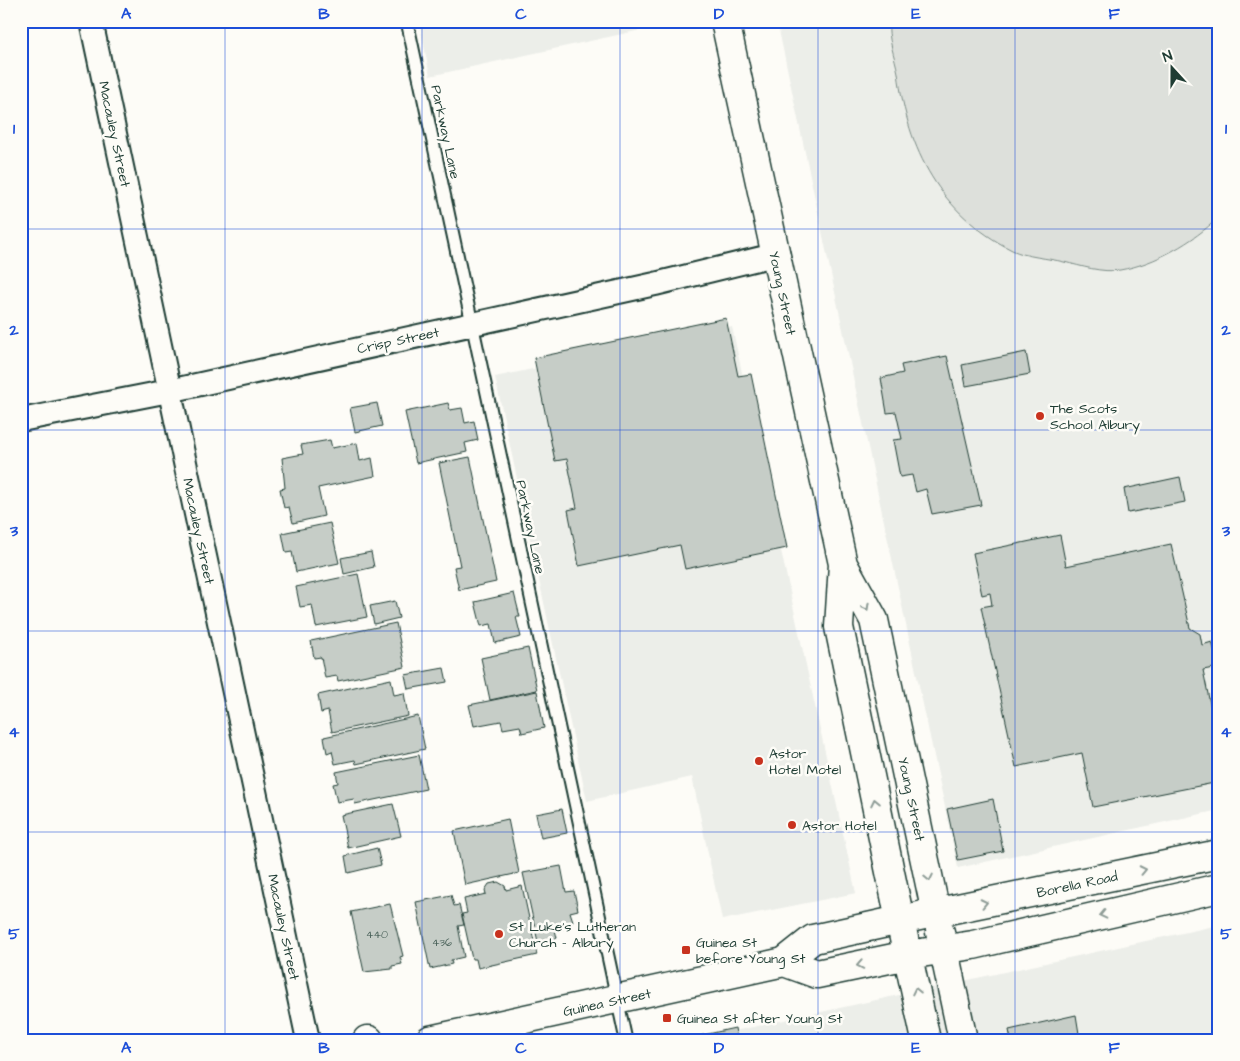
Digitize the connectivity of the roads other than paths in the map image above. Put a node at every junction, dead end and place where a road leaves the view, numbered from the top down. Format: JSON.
{"nodes":[{"id":1,"x":91,"y":21,"type":"edge"},
{"id":2,"x":407,"y":21,"type":"edge"},
{"id":3,"x":725,"y":21,"type":"edge"},
{"id":4,"x":774,"y":255,"type":"junction"},
{"id":5,"x":471,"y":324,"type":"junction"},
{"id":6,"x":169,"y":391,"type":"junction"},
{"id":7,"x":21,"y":420,"type":"edge"},
{"id":8,"x":843,"y":564,"type":"junction"},
{"id":9,"x":1219,"y":854,"type":"edge"},
{"id":10,"x":1219,"y":888,"type":"edge"},
{"id":11,"x":936,"y":913,"type":"junction"},
{"id":12,"x":900,"y":920,"type":"junction"},
{"id":13,"x":943,"y":949,"type":"junction"},
{"id":14,"x":908,"y":955,"type":"junction"},
{"id":15,"x":784,"y":962,"type":"junction"},
{"id":16,"x":618,"y":1000,"type":"junction"},
{"id":17,"x":308,"y":1040,"type":"edge"},
{"id":18,"x":430,"y":1040,"type":"edge"},
{"id":19,"x":626,"y":1040,"type":"edge"},
{"id":20,"x":926,"y":1040,"type":"edge"},
{"id":21,"x":963,"y":1040,"type":"edge"}],
"edges":[{"from":1,"to":6,"type":"street","name":"Macauley Street"},
{"from":2,"to":5,"type":"lane","name":"Parkway Lane"},
{"from":3,"to":4,"type":"main road","name":"Young Street"},
{"from":4,"to":5,"type":"street","name":"Crisp Street"},
{"from":4,"to":8,"type":"main road","name":"Young Street"},
{"from":5,"to":6,"type":"street","name":"Crisp Street"},
{"from":5,"to":16,"type":"lane","name":"Parkway Lane"},
{"from":6,"to":7,"type":"street","name":"Crisp Street"},
{"from":6,"to":17,"type":"street","name":"Macauley Street"},
{"from":8,"to":11,"type":"main road","name":"Young Street","one_way":true},
{"from":12,"to":8,"type":"main road","name":"Young Street","one_way":true},
{"from":11,"to":9,"type":"main road","name":"Borella Road","one_way":true},
{"from":10,"to":13,"type":"main road","one_way":true},
{"from":11,"to":12,"type":"main road","name":"Borella Road"},
{"from":11,"to":13,"type":"main road","name":"Young Street"},
{"from":12,"to":14,"type":"main road","name":"Young Street"},
{"from":12,"to":15,"type":"main road","name":"Guinea Street"},
{"from":13,"to":14,"type":"main road"},
{"from":13,"to":21,"type":"main road","name":"Young Street"},
{"from":14,"to":15,"type":"main road","one_way":true},
{"from":20,"to":14,"type":"main road","name":"Young Street","one_way":true},
{"from":15,"to":16,"type":"main road","name":"Guinea Street"},
{"from":16,"to":18,"type":"main road","name":"Guinea Street"},
{"from":16,"to":19,"type":"lane","name":"Parkway Lane"}]}
